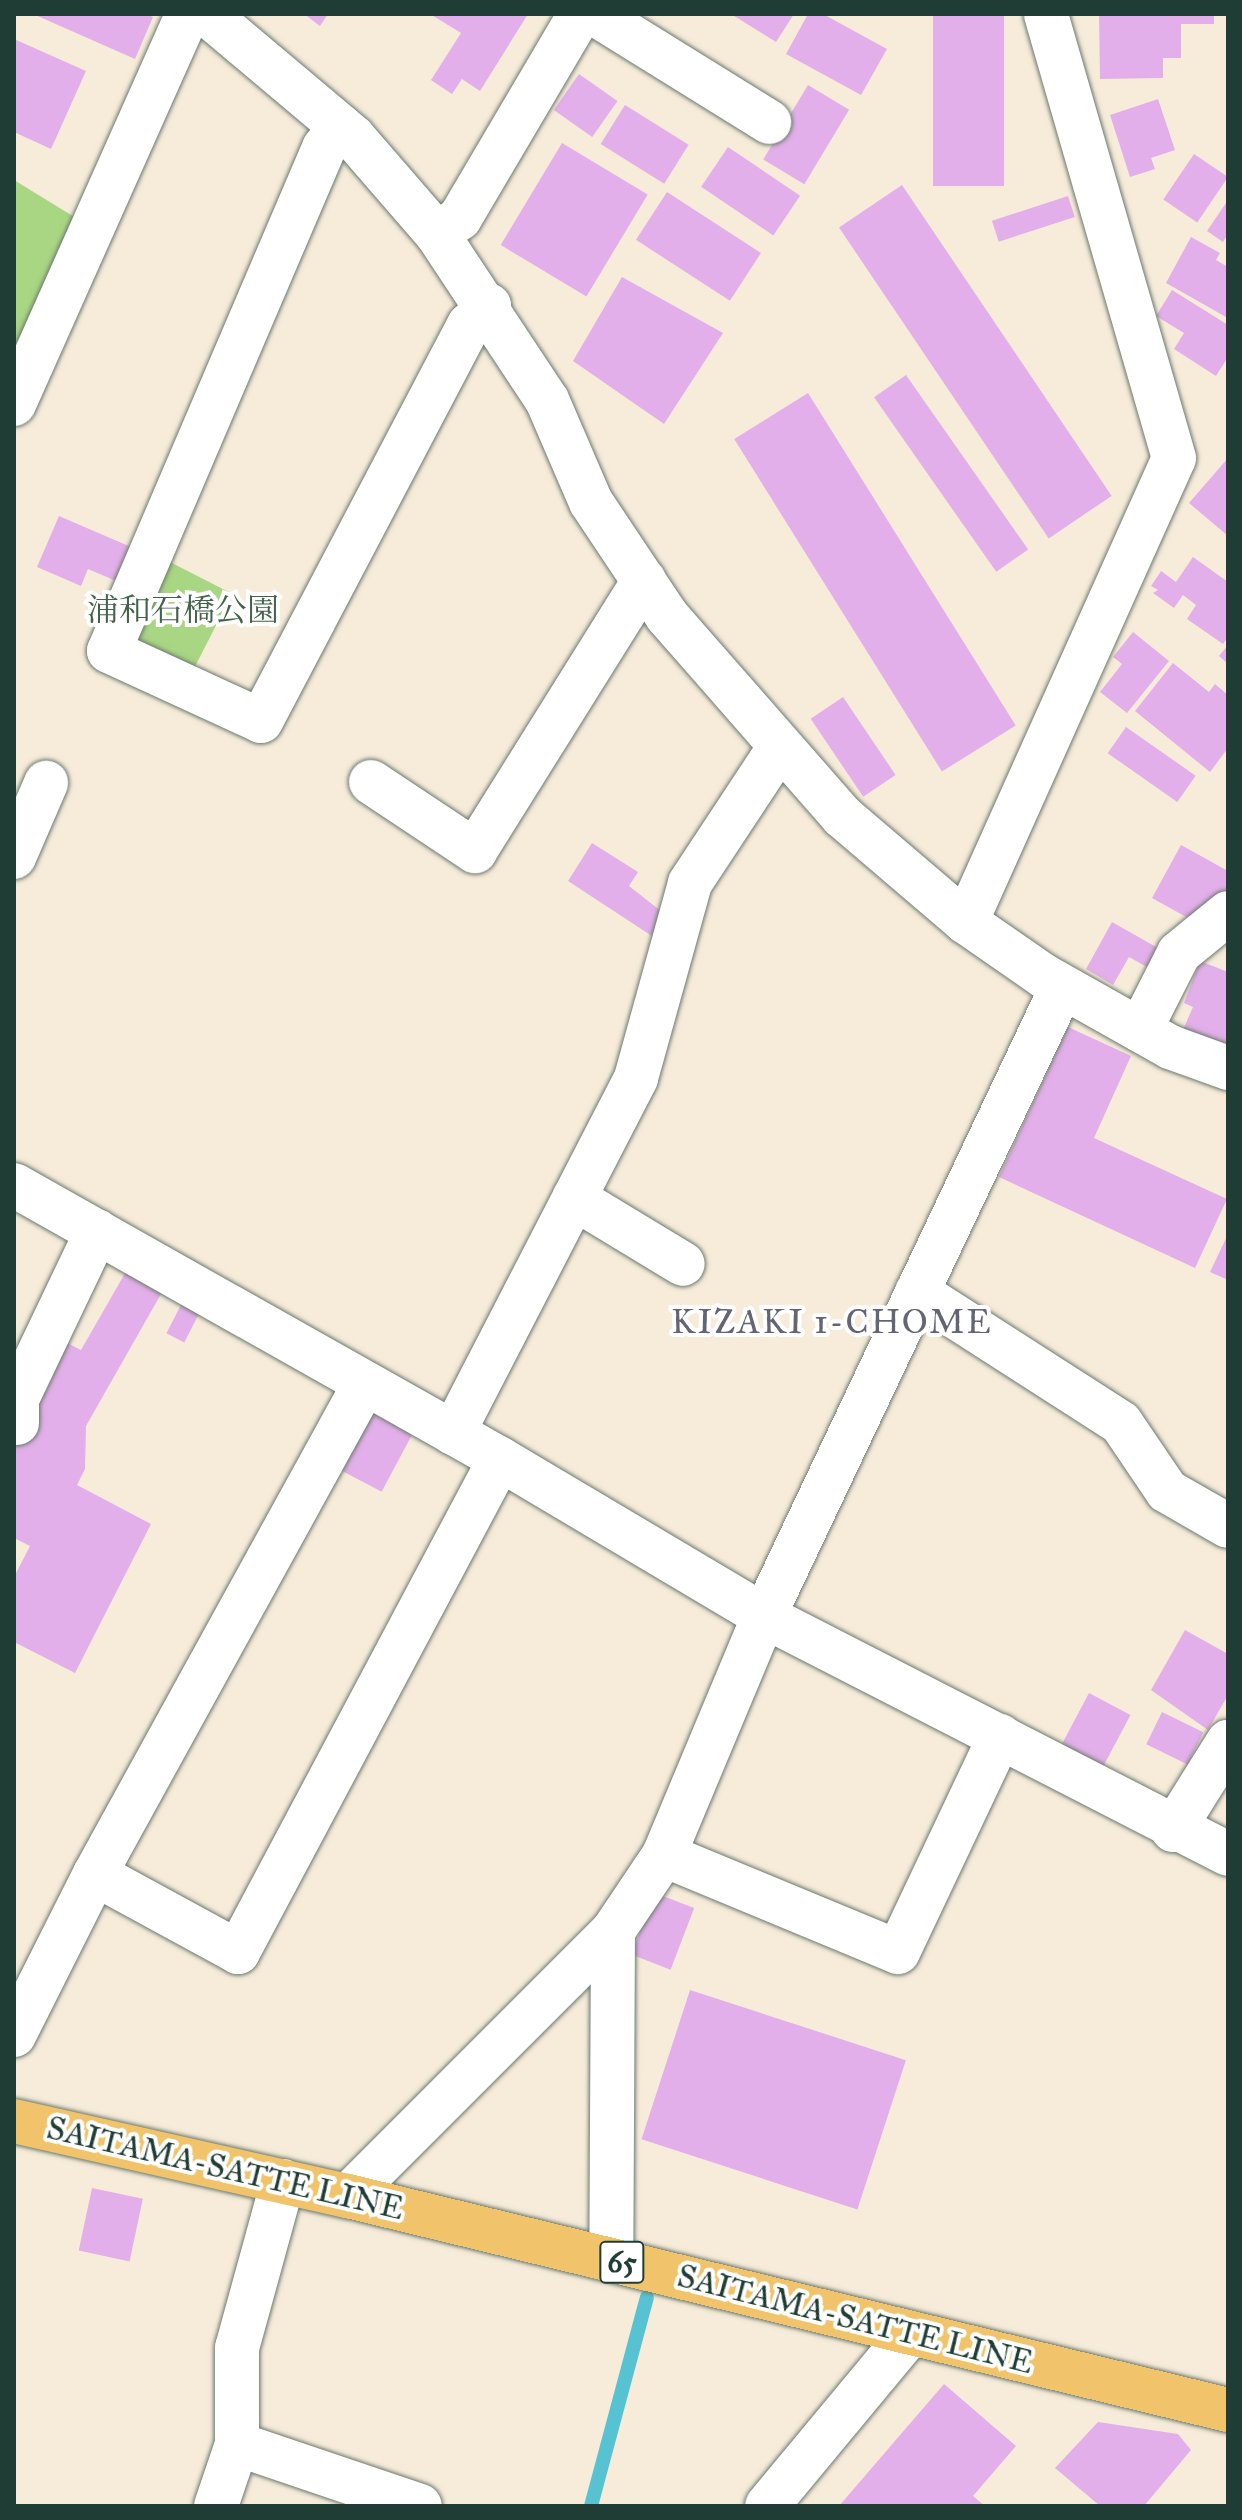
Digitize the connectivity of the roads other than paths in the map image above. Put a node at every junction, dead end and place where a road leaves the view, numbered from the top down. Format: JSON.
{"nodes":[{"id":1,"x":188,"y":14,"type":"edge"},
{"id":2,"x":207,"y":14,"type":"edge"},
{"id":3,"x":580,"y":14,"type":"edge"},
{"id":4,"x":595,"y":14,"type":"edge"},
{"id":5,"x":1046,"y":14,"type":"edge"},
{"id":6,"x":769,"y":122,"type":"dead end"},
{"id":7,"x":340,"y":126,"type":"junction"},
{"id":8,"x":437,"y":234,"type":"junction"},
{"id":9,"x":489,"y":306,"type":"junction"},
{"id":10,"x":14,"y":404,"type":"edge"},
{"id":11,"x":644,"y":581,"type":"junction"},
{"id":12,"x":779,"y":748,"type":"junction"},
{"id":13,"x":371,"y":782,"type":"dead end"},
{"id":14,"x":46,"y":783,"type":"dead end"},
{"id":15,"x":14,"y":857,"type":"edge"},
{"id":16,"x":1228,"y":913,"type":"edge"},
{"id":17,"x":966,"y":922,"type":"junction"},
{"id":18,"x":1062,"y":987,"type":"junction"},
{"id":19,"x":1140,"y":1030,"type":"junction"},
{"id":20,"x":1228,"y":1068,"type":"edge"},
{"id":21,"x":14,"y":1185,"type":"edge"},
{"id":22,"x":574,"y":1198,"type":"junction"},
{"id":23,"x":97,"y":1231,"type":"junction"},
{"id":24,"x":683,"y":1264,"type":"dead end"},
{"id":25,"x":917,"y":1292,"type":"junction"},
{"id":26,"x":365,"y":1383,"type":"junction"},
{"id":27,"x":17,"y":1423,"type":"dead end"},
{"id":28,"x":453,"y":1433,"type":"junction"},
{"id":29,"x":500,"y":1459,"type":"junction"},
{"id":30,"x":1228,"y":1526,"type":"edge"},
{"id":31,"x":764,"y":1616,"type":"junction"},
{"id":32,"x":1000,"y":1736,"type":"junction"},
{"id":33,"x":1228,"y":1742,"type":"edge"},
{"id":34,"x":1173,"y":1830,"type":"junction"},
{"id":35,"x":1228,"y":1854,"type":"edge"},
{"id":36,"x":664,"y":1855,"type":"junction"},
{"id":37,"x":95,"y":1874,"type":"junction"},
{"id":38,"x":613,"y":1931,"type":"junction"},
{"id":39,"x":14,"y":2035,"type":"edge"},
{"id":40,"x":14,"y":2121,"type":"edge"},
{"id":41,"x":283,"y":2181,"type":"junction"},
{"id":42,"x":348,"y":2196,"type":"junction"},
{"id":43,"x":611,"y":2259,"type":"junction"},
{"id":44,"x":909,"y":2335,"type":"junction"},
{"id":45,"x":1228,"y":2410,"type":"edge"},
{"id":46,"x":237,"y":2444,"type":"junction"},
{"id":47,"x":216,"y":2506,"type":"edge"},
{"id":48,"x":420,"y":2506,"type":"edge"},
{"id":49,"x":767,"y":2506,"type":"edge"}],
"edges":[{"from":1,"to":10,"type":"street"},
{"from":2,"to":7,"type":"street"},
{"from":3,"to":8,"type":"street"},
{"from":4,"to":6,"type":"street"},
{"from":5,"to":17,"type":"street"},
{"from":7,"to":8,"type":"street"},
{"from":7,"to":9,"type":"street"},
{"from":8,"to":9,"type":"street"},
{"from":9,"to":11,"type":"street"},
{"from":11,"to":12,"type":"street"},
{"from":11,"to":13,"type":"street"},
{"from":12,"to":17,"type":"street"},
{"from":12,"to":22,"type":"street"},
{"from":14,"to":15,"type":"street"},
{"from":16,"to":19,"type":"street"},
{"from":17,"to":18,"type":"street"},
{"from":18,"to":19,"type":"street"},
{"from":18,"to":25,"type":"street"},
{"from":19,"to":20,"type":"street"},
{"from":21,"to":23,"type":"street"},
{"from":22,"to":24,"type":"street"},
{"from":22,"to":28,"type":"street"},
{"from":23,"to":26,"type":"street"},
{"from":23,"to":27,"type":"street"},
{"from":25,"to":30,"type":"street"},
{"from":25,"to":31,"type":"street"},
{"from":26,"to":28,"type":"street"},
{"from":26,"to":37,"type":"street"},
{"from":28,"to":29,"type":"street"},
{"from":29,"to":31,"type":"street"},
{"from":29,"to":37,"type":"street"},
{"from":31,"to":32,"type":"street"},
{"from":31,"to":36,"type":"street"},
{"from":32,"to":34,"type":"street"},
{"from":32,"to":36,"type":"street"},
{"from":33,"to":34,"type":"street"},
{"from":34,"to":35,"type":"street"},
{"from":36,"to":38,"type":"street"},
{"from":37,"to":39,"type":"street"},
{"from":38,"to":42,"type":"street"},
{"from":38,"to":43,"type":"street"},
{"from":40,"to":41,"type":"main road","name":"SAITAMA-SATTE LINE","number":"65"},
{"from":41,"to":42,"type":"main road","name":"SAITAMA-SATTE LINE","number":"65"},
{"from":41,"to":46,"type":"street"},
{"from":42,"to":43,"type":"main road","name":"SAITAMA-SATTE LINE","number":"65"},
{"from":43,"to":44,"type":"main road","name":"SAITAMA-SATTE LINE","number":"65"},
{"from":44,"to":45,"type":"main road","name":"SAITAMA-SATTE LINE","number":"65"},
{"from":44,"to":49,"type":"street"},
{"from":46,"to":47,"type":"street"},
{"from":46,"to":48,"type":"street"}]}
